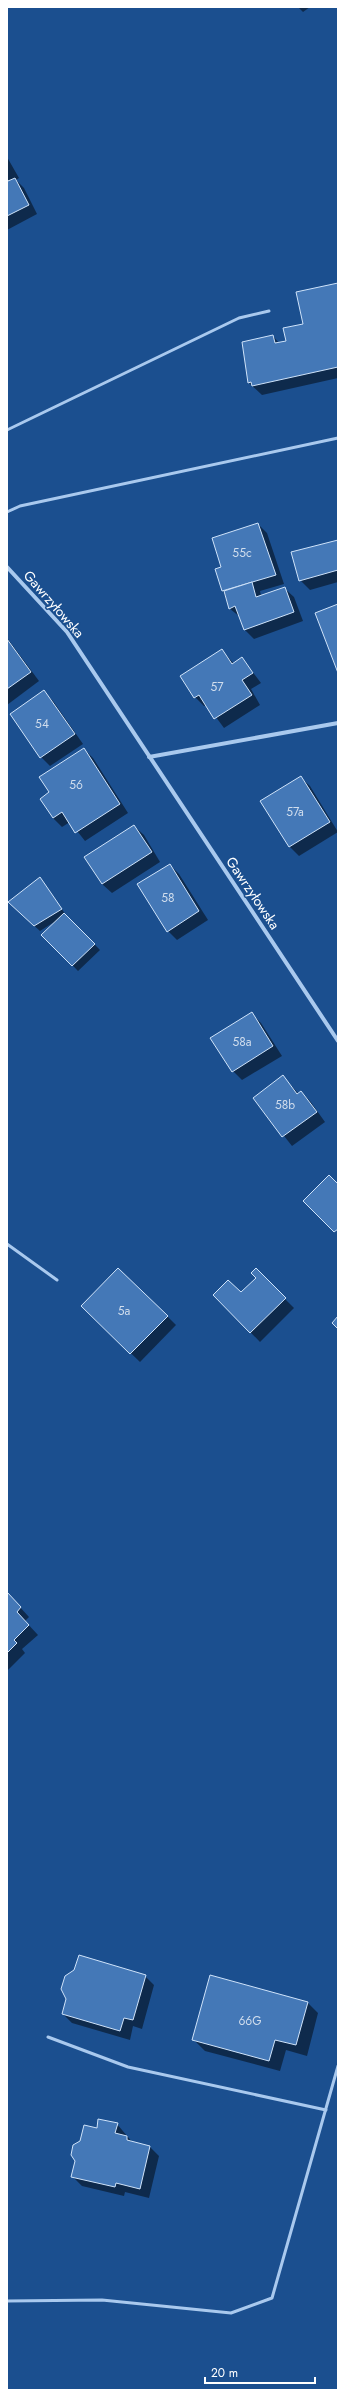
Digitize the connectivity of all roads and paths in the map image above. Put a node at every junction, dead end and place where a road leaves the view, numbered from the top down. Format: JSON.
{"nodes":[{"id":1,"x":269,"y":311,"type":"dead end"},
{"id":2,"x":7,"y":430,"type":"edge"},
{"id":3,"x":338,"y":438,"type":"edge"},
{"id":4,"x":7,"y":512,"type":"edge"},
{"id":5,"x":7,"y":567,"type":"edge"},
{"id":6,"x":338,"y":723,"type":"edge"},
{"id":7,"x":149,"y":757,"type":"junction"},
{"id":8,"x":338,"y":1041,"type":"edge"},
{"id":9,"x":7,"y":1244,"type":"edge"},
{"id":10,"x":57,"y":1280,"type":"dead end"},
{"id":11,"x":48,"y":2037,"type":"dead end"},
{"id":12,"x":338,"y":2066,"type":"edge"},
{"id":13,"x":326,"y":2110,"type":"junction"},
{"id":14,"x":7,"y":2301,"type":"edge"}],
"edges":[{"from":1,"to":2,"type":"lane"},
{"from":3,"to":4,"type":"lane"},
{"from":5,"to":7,"type":"street","name":"Gawrzyłowska"},
{"from":6,"to":7,"type":"street"},
{"from":7,"to":8,"type":"street","name":"Gawrzyłowska"},
{"from":9,"to":10,"type":"lane"},
{"from":11,"to":13,"type":"lane"},
{"from":12,"to":13,"type":"lane"},
{"from":13,"to":14,"type":"lane"}]}
